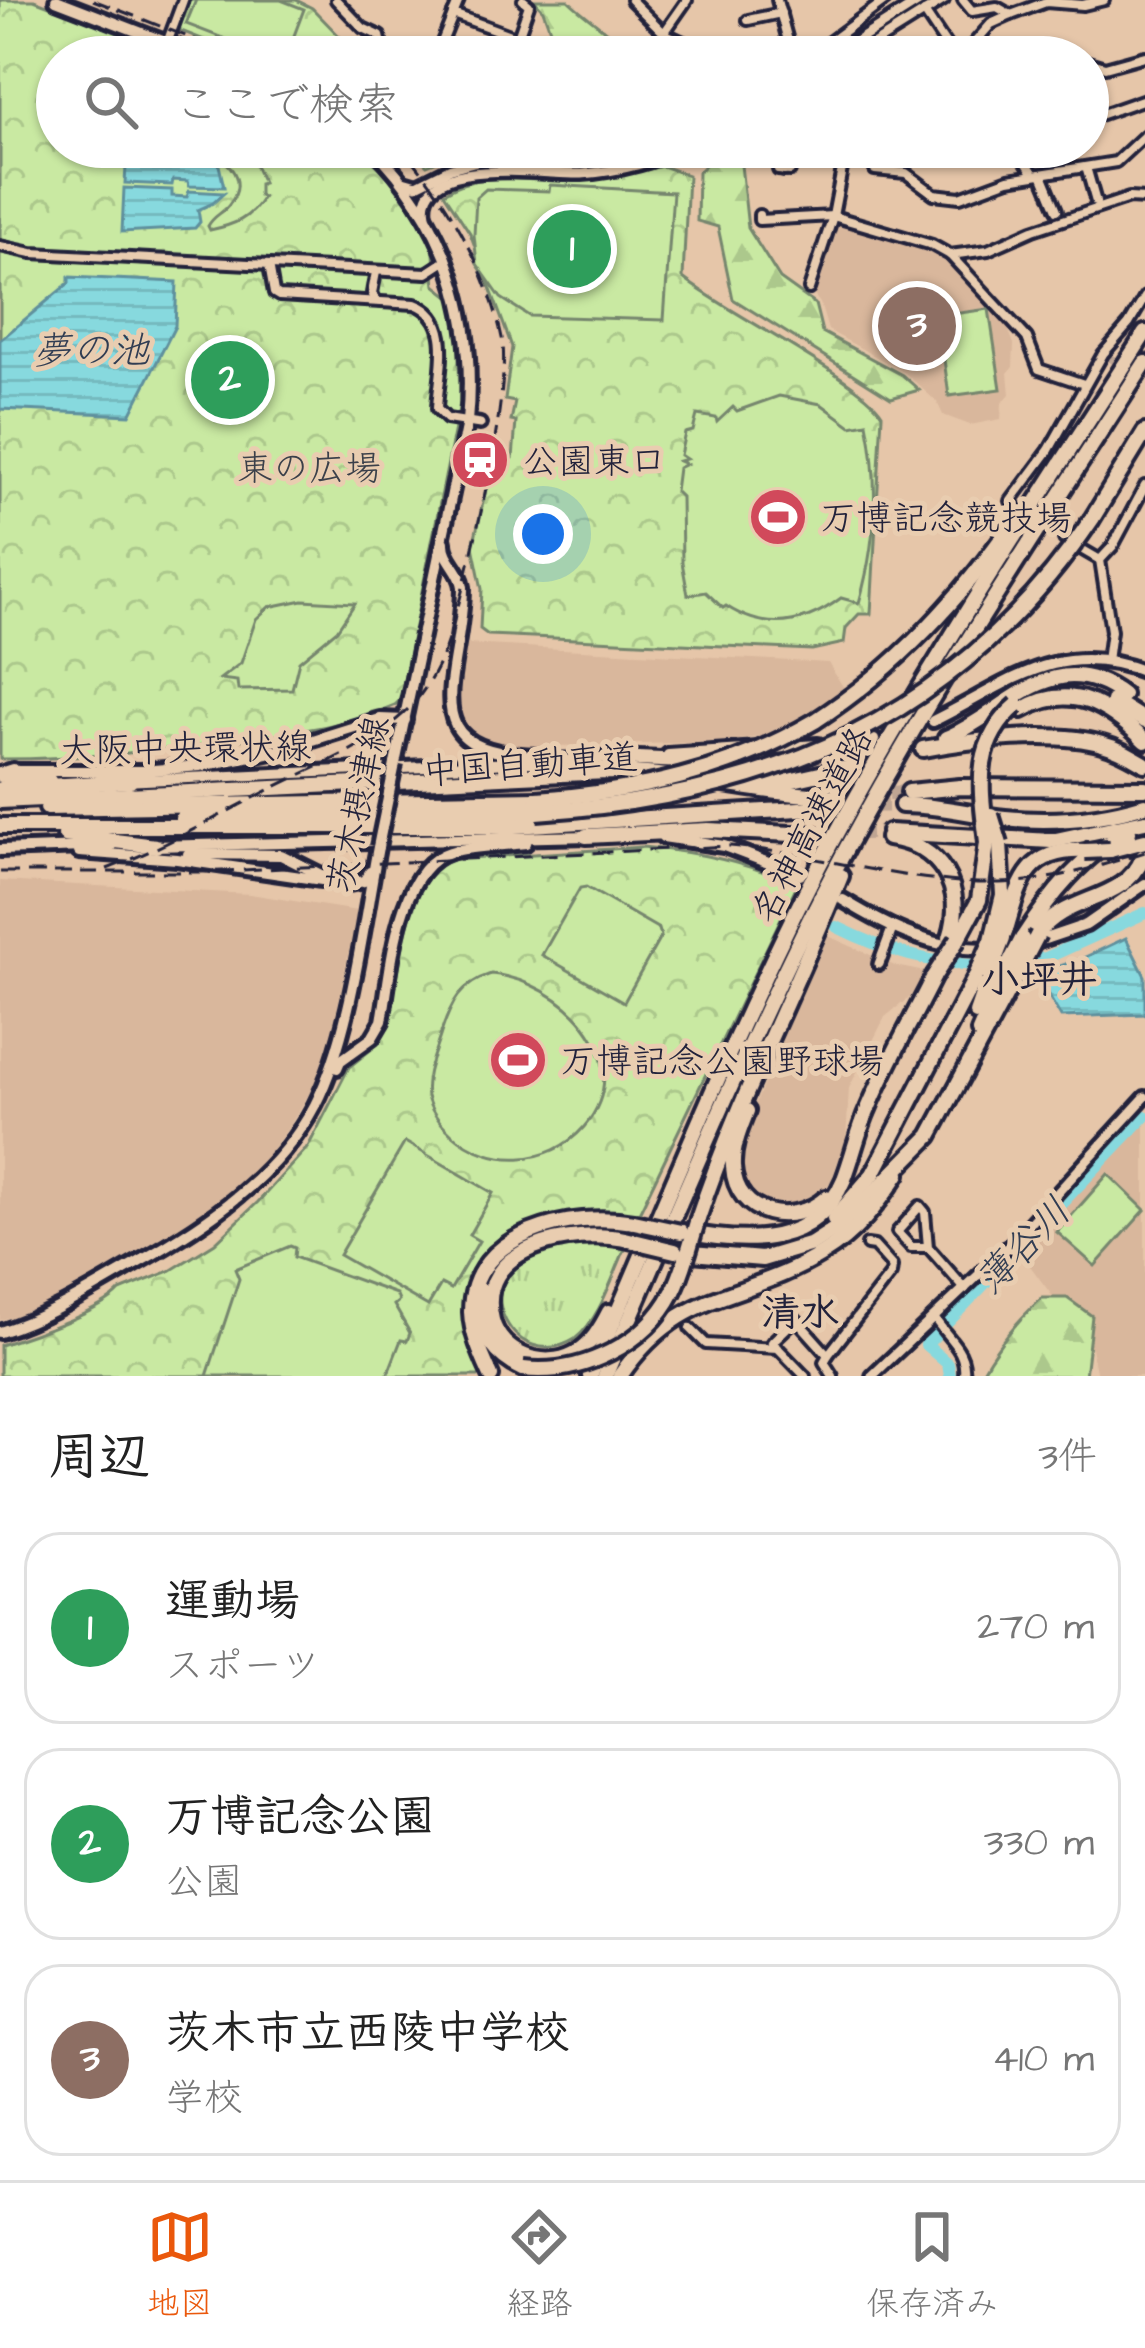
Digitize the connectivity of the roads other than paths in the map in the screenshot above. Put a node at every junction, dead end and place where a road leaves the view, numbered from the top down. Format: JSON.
{"nodes":[{"id":1,"x":56,"y":0,"type":"edge"},
{"id":2,"x":183,"y":0,"type":"edge"},
{"id":3,"x":336,"y":0,"type":"edge"},
{"id":4,"x":459,"y":0,"type":"edge"},
{"id":5,"x":523,"y":0,"type":"edge"},
{"id":6,"x":631,"y":0,"type":"edge"},
{"id":7,"x":687,"y":0,"type":"edge"},
{"id":8,"x":777,"y":0,"type":"edge"},
{"id":9,"x":886,"y":0,"type":"edge"},
{"id":10,"x":944,"y":0,"type":"edge"},
{"id":11,"x":963,"y":0,"type":"edge"},
{"id":12,"x":1104,"y":0,"type":"edge"},
{"id":13,"x":1072,"y":2,"type":"edge"},
{"id":14,"x":923,"y":6,"type":"edge"},
{"id":15,"x":782,"y":13,"type":"junction"},
{"id":16,"x":453,"y":14,"type":"junction"},
{"id":17,"x":1011,"y":15,"type":"junction"},
{"id":18,"x":748,"y":20,"type":"dead end"},
{"id":19,"x":664,"y":33,"type":"junction"},
{"id":20,"x":149,"y":36,"type":"edge"},
{"id":21,"x":170,"y":36,"type":"edge"},
{"id":22,"x":380,"y":36,"type":"edge"},
{"id":23,"x":444,"y":36,"type":"edge"},
{"id":24,"x":513,"y":36,"type":"edge"},
{"id":25,"x":519,"y":36,"type":"edge"},
{"id":26,"x":671,"y":36,"type":"edge"},
{"id":27,"x":787,"y":36,"type":"edge"},
{"id":28,"x":851,"y":36,"type":"edge"},
{"id":29,"x":866,"y":36,"type":"edge"},
{"id":30,"x":883,"y":36,"type":"edge"},
{"id":31,"x":944,"y":36,"type":"edge"},
{"id":32,"x":979,"y":36,"type":"edge"},
{"id":33,"x":1145,"y":56,"type":"edge"},
{"id":34,"x":1109,"y":67,"type":"edge"},
{"id":35,"x":1145,"y":99,"type":"edge"},
{"id":36,"x":1109,"y":112,"type":"edge"},
{"id":37,"x":1145,"y":134,"type":"edge"},
{"id":38,"x":1109,"y":162,"type":"edge"},
{"id":39,"x":391,"y":168,"type":"edge"},
{"id":40,"x":451,"y":168,"type":"edge"},
{"id":41,"x":617,"y":168,"type":"edge"},
{"id":42,"x":784,"y":168,"type":"edge"},
{"id":43,"x":842,"y":168,"type":"edge"},
{"id":44,"x":874,"y":168,"type":"edge"},
{"id":45,"x":1033,"y":168,"type":"edge"},
{"id":46,"x":1079,"y":168,"type":"edge"},
{"id":47,"x":1086,"y":168,"type":"edge"},
{"id":48,"x":784,"y":171,"type":"dead end"},
{"id":49,"x":1038,"y":174,"type":"junction"},
{"id":50,"x":403,"y":181,"type":"junction"},
{"id":51,"x":1145,"y":199,"type":"edge"},
{"id":52,"x":1096,"y":202,"type":"dead end"},
{"id":53,"x":1057,"y":211,"type":"dead end"},
{"id":54,"x":427,"y":214,"type":"junction"},
{"id":55,"x":758,"y":214,"type":"dead end"},
{"id":56,"x":833,"y":216,"type":"junction"},
{"id":57,"x":0,"y":246,"type":"edge"},
{"id":58,"x":950,"y":255,"type":"junction"},
{"id":59,"x":448,"y":259,"type":"junction"},
{"id":60,"x":269,"y":265,"type":"junction"},
{"id":61,"x":377,"y":271,"type":"junction"},
{"id":62,"x":809,"y":289,"type":"dead end"},
{"id":63,"x":1145,"y":297,"type":"edge"},
{"id":64,"x":376,"y":301,"type":"junction"},
{"id":65,"x":1145,"y":320,"type":"edge"},
{"id":66,"x":1145,"y":333,"type":"edge"},
{"id":67,"x":1145,"y":363,"type":"edge"},
{"id":68,"x":1084,"y":384,"type":"junction"},
{"id":69,"x":474,"y":423,"type":"junction"},
{"id":70,"x":1145,"y":433,"type":"edge"},
{"id":71,"x":1145,"y":486,"type":"edge"},
{"id":72,"x":1016,"y":505,"type":"dead end"},
{"id":73,"x":446,"y":520,"type":"junction"},
{"id":74,"x":1064,"y":539,"type":"tunnel mouth"},
{"id":75,"x":1100,"y":560,"type":"junction"},
{"id":76,"x":1107,"y":661,"type":"junction"},
{"id":77,"x":1145,"y":672,"type":"edge"},
{"id":78,"x":1123,"y":695,"type":"dead end"},
{"id":79,"x":1019,"y":708,"type":"junction"},
{"id":80,"x":405,"y":720,"type":"junction"},
{"id":81,"x":1145,"y":721,"type":"edge"},
{"id":82,"x":933,"y":722,"type":"tunnel mouth"},
{"id":83,"x":874,"y":740,"type":"tunnel mouth"},
{"id":84,"x":1145,"y":741,"type":"edge"},
{"id":85,"x":616,"y":758,"type":"junction"},
{"id":86,"x":588,"y":760,"type":"junction"},
{"id":87,"x":1145,"y":764,"type":"edge"},
{"id":88,"x":851,"y":766,"type":"tunnel mouth"},
{"id":89,"x":3,"y":773,"type":"edge"},
{"id":90,"x":130,"y":781,"type":"junction"},
{"id":91,"x":1145,"y":788,"type":"edge"},
{"id":92,"x":0,"y":789,"type":"edge"},
{"id":93,"x":0,"y":805,"type":"edge"},
{"id":94,"x":537,"y":805,"type":"junction"},
{"id":95,"x":1145,"y":805,"type":"edge"},
{"id":96,"x":865,"y":815,"type":"junction"},
{"id":97,"x":0,"y":824,"type":"edge"},
{"id":98,"x":1145,"y":824,"type":"edge"},
{"id":99,"x":815,"y":835,"type":"tunnel mouth"},
{"id":100,"x":0,"y":836,"type":"edge"},
{"id":101,"x":586,"y":836,"type":"junction"},
{"id":102,"x":564,"y":837,"type":"junction"},
{"id":103,"x":993,"y":844,"type":"junction"},
{"id":104,"x":155,"y":845,"type":"junction"},
{"id":105,"x":16,"y":849,"type":"junction"},
{"id":106,"x":1144,"y":849,"type":"edge"},
{"id":107,"x":0,"y":850,"type":"edge"},
{"id":108,"x":375,"y":864,"type":"junction"},
{"id":109,"x":800,"y":875,"type":"dead end"},
{"id":110,"x":336,"y":882,"type":"junction"},
{"id":111,"x":1145,"y":884,"type":"edge"},
{"id":112,"x":843,"y":900,"type":"dead end"},
{"id":113,"x":892,"y":928,"type":"junction"},
{"id":114,"x":954,"y":938,"type":"junction"},
{"id":115,"x":998,"y":940,"type":"junction"},
{"id":116,"x":880,"y":960,"type":"dead end"},
{"id":117,"x":996,"y":975,"type":"junction"},
{"id":118,"x":783,"y":1017,"type":"junction"},
{"id":119,"x":971,"y":1060,"type":"junction"},
{"id":120,"x":325,"y":1085,"type":"junction"},
{"id":121,"x":711,"y":1096,"type":"junction"},
{"id":122,"x":1145,"y":1097,"type":"edge"},
{"id":123,"x":855,"y":1145,"type":"junction"},
{"id":124,"x":915,"y":1150,"type":"junction"},
{"id":125,"x":566,"y":1227,"type":"junction"},
{"id":126,"x":630,"y":1231,"type":"junction"},
{"id":127,"x":678,"y":1242,"type":"junction"},
{"id":128,"x":868,"y":1245,"type":"dead end"},
{"id":129,"x":928,"y":1247,"type":"junction"},
{"id":130,"x":497,"y":1255,"type":"junction"},
{"id":131,"x":965,"y":1289,"type":"junction"},
{"id":132,"x":935,"y":1318,"type":"junction"},
{"id":133,"x":689,"y":1328,"type":"dead end"},
{"id":134,"x":0,"y":1332,"type":"edge"},
{"id":135,"x":778,"y":1348,"type":"junction"},
{"id":136,"x":826,"y":1359,"type":"junction"},
{"id":137,"x":491,"y":1376,"type":"edge"},
{"id":138,"x":590,"y":1376,"type":"edge"},
{"id":139,"x":605,"y":1376,"type":"edge"},
{"id":140,"x":620,"y":1376,"type":"edge"},
{"id":141,"x":806,"y":1376,"type":"edge"},
{"id":142,"x":833,"y":1376,"type":"edge"},
{"id":143,"x":872,"y":1376,"type":"edge"},
{"id":144,"x":964,"y":1376,"type":"edge"}],
"edges":[{"from":1,"to":20,"type":"main road"},
{"from":2,"to":21,"type":"street"},
{"from":3,"to":22,"type":"street"},
{"from":4,"to":16,"type":"street"},
{"from":5,"to":25,"type":"street"},
{"from":6,"to":19,"type":"street"},
{"from":7,"to":19,"type":"street"},
{"from":8,"to":15,"type":"street"},
{"from":9,"to":28,"type":"street"},
{"from":10,"to":14,"type":"street"},
{"from":11,"to":17,"type":"street"},
{"from":12,"to":13,"type":"street"},
{"from":13,"to":17,"type":"street"},
{"from":14,"to":29,"type":"main road"},
{"from":14,"to":30,"type":"street"},
{"from":14,"to":31,"type":"street"},
{"from":15,"to":18,"type":"street"},
{"from":15,"to":27,"type":"street"},
{"from":16,"to":23,"type":"street"},
{"from":16,"to":24,"type":"street"},
{"from":17,"to":32,"type":"street"},
{"from":19,"to":26,"type":"street"},
{"from":33,"to":34,"type":"street"},
{"from":35,"to":36,"type":"street"},
{"from":37,"to":38,"type":"street"},
{"from":39,"to":50,"type":"main road","name":"茨木摂津線"},
{"from":40,"to":50,"type":"main road"},
{"from":41,"to":54,"type":"main road"},
{"from":42,"to":48,"type":"street"},
{"from":43,"to":56,"type":"street"},
{"from":44,"to":49,"type":"street"},
{"from":45,"to":49,"type":"street"},
{"from":46,"to":49,"type":"street"},
{"from":47,"to":52,"type":"street"},
{"from":49,"to":53,"type":"street"},
{"from":50,"to":54,"type":"main road","name":"茨木摂津線"},
{"from":51,"to":58,"type":"street"},
{"from":54,"to":59,"type":"main road","name":"茨木摂津線"},
{"from":55,"to":56,"type":"street"},
{"from":56,"to":58,"type":"street"},
{"from":56,"to":62,"type":"street"},
{"from":57,"to":60,"type":"street"},
{"from":58,"to":68,"type":"street"},
{"from":59,"to":61,"type":"street"},
{"from":59,"to":69,"type":"main road","name":"茨木摂津線"},
{"from":60,"to":61,"type":"street"},
{"from":60,"to":64,"type":"street"},
{"from":61,"to":64,"type":"street"},
{"from":63,"to":68,"type":"street"},
{"from":64,"to":69,"type":"street"},
{"from":65,"to":94,"type":"highway","name":"中国自動車道","bridge":true},
{"from":66,"to":121,"type":"highway","name":"名神高速道路"},
{"from":67,"to":96,"type":"highway","name":"名神高速道路"},
{"from":68,"to":72,"type":"street"},
{"from":69,"to":73,"type":"main road","name":"茨木摂津線"},
{"from":70,"to":94,"type":"highway","name":"中国自動車道","bridge":true},
{"from":71,"to":75,"type":"street"},
{"from":73,"to":80,"type":"main road","name":"茨木摂津線"},
{"from":73,"to":86,"type":"main road"},
{"from":74,"to":75,"type":"street"},
{"from":75,"to":76,"type":"street"},
{"from":76,"to":77,"type":"main road"},
{"from":76,"to":82,"type":"main road"},
{"from":78,"to":87,"type":"highway"},
{"from":79,"to":81,"type":"highway"},
{"from":79,"to":84,"type":"highway"},
{"from":79,"to":103,"type":"highway","bridge":true},
{"from":80,"to":89,"type":"main road"},
{"from":80,"to":108,"type":"main road","name":"茨木摂津線","bridge":true},
{"from":83,"to":85,"type":"main road","name":"大阪中央環状線"},
{"from":85,"to":86,"type":"main road","name":"大阪中央環状線"},
{"from":85,"to":88,"type":"highway"},
{"from":86,"to":90,"type":"main road","name":"大阪中央環状線"},
{"from":89,"to":90,"type":"main road","name":"大阪中央環状線"},
{"from":90,"to":92,"type":"highway"},
{"from":91,"to":95,"type":"highway"},
{"from":93,"to":94,"type":"highway","name":"中国自動車道"},
{"from":93,"to":97,"type":"highway"},
{"from":94,"to":97,"type":"highway","name":"中国自動車道"},
{"from":96,"to":118,"type":"highway"},
{"from":96,"to":139,"type":"highway","name":"名神高速道路"},
{"from":98,"to":114,"type":"highway"},
{"from":98,"to":117,"type":"highway","bridge":true},
{"from":99,"to":101,"type":"highway"},
{"from":100,"to":104,"type":"highway"},
{"from":101,"to":102,"type":"main road"},
{"from":101,"to":109,"type":"main road"},
{"from":102,"to":104,"type":"main road"},
{"from":102,"to":120,"type":"main road"},
{"from":103,"to":114,"type":"highway"},
{"from":103,"to":115,"type":"highway"},
{"from":104,"to":105,"type":"main road"},
{"from":104,"to":110,"type":"main road"},
{"from":105,"to":107,"type":"main road"},
{"from":105,"to":110,"type":"main road"},
{"from":106,"to":115,"type":"highway","bridge":true},
{"from":106,"to":117,"type":"highway","bridge":true},
{"from":108,"to":110,"type":"main road"},
{"from":108,"to":120,"type":"main road","name":"茨木摂津線"},
{"from":111,"to":113,"type":"main road"},
{"from":112,"to":113,"type":"main road"},
{"from":113,"to":116,"type":"main road"},
{"from":114,"to":123,"type":"highway","bridge":true},
{"from":115,"to":117,"type":"highway","bridge":true},
{"from":117,"to":119,"type":"highway"},
{"from":117,"to":119,"type":"highway"},
{"from":117,"to":127,"type":"highway"},
{"from":118,"to":123,"type":"highway"},
{"from":118,"to":125,"type":"highway","bridge":true},
{"from":119,"to":124,"type":"highway"},
{"from":120,"to":134,"type":"main road","name":"茨木摂津線"},
{"from":121,"to":126,"type":"highway"},
{"from":121,"to":138,"type":"highway","name":"名神高速道路"},
{"from":122,"to":131,"type":"main road"},
{"from":123,"to":127,"type":"highway"},
{"from":124,"to":127,"type":"highway"},
{"from":124,"to":140,"type":"highway"},
{"from":125,"to":126,"type":"highway"},
{"from":125,"to":130,"type":"highway"},
{"from":126,"to":127,"type":"highway","bridge":true},
{"from":126,"to":130,"type":"highway"},
{"from":128,"to":136,"type":"street"},
{"from":129,"to":129,"type":"street"},
{"from":129,"to":131,"type":"street"},
{"from":130,"to":137,"type":"highway"},
{"from":131,"to":132,"type":"main road"},
{"from":132,"to":143,"type":"main road"},
{"from":132,"to":144,"type":"street"},
{"from":133,"to":135,"type":"street"},
{"from":135,"to":136,"type":"street"},
{"from":135,"to":141,"type":"street"},
{"from":136,"to":141,"type":"street"},
{"from":136,"to":142,"type":"street"}]}
